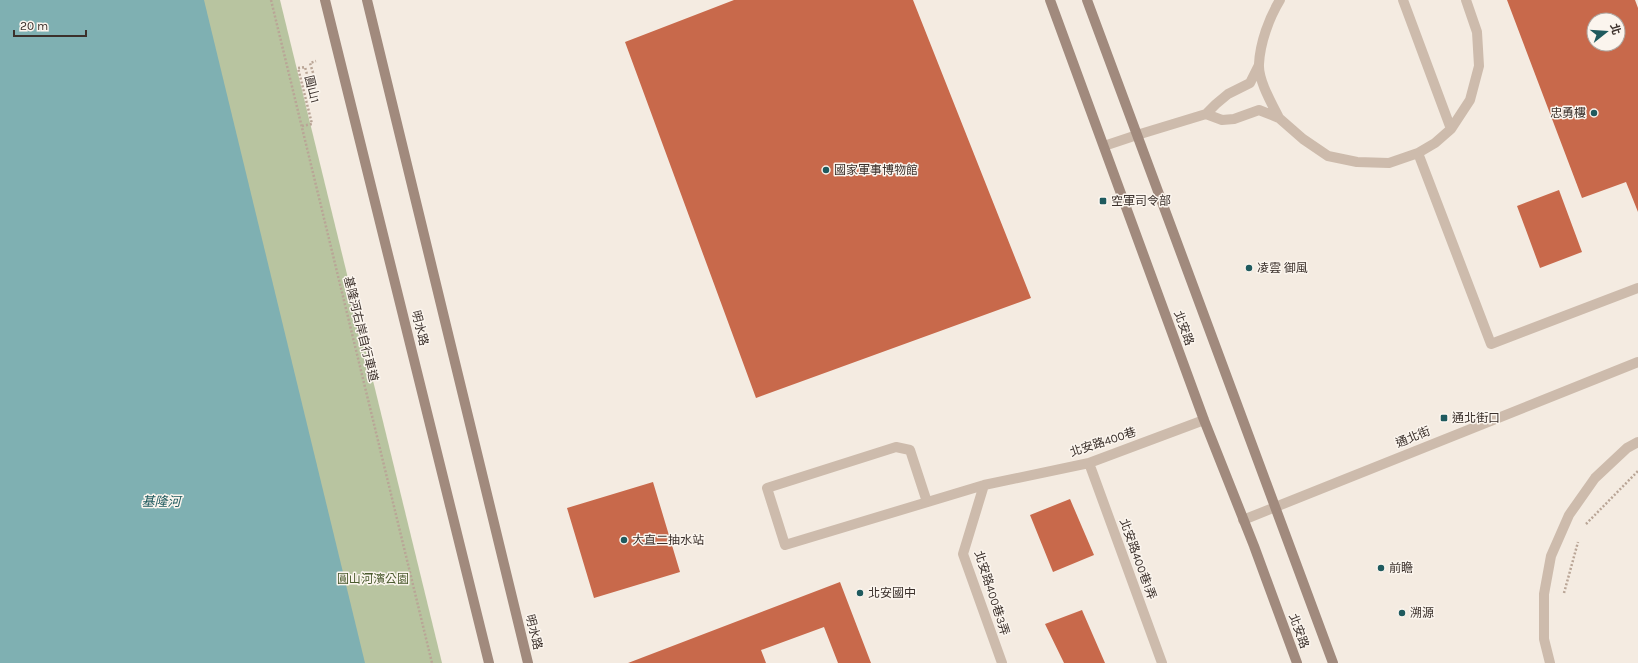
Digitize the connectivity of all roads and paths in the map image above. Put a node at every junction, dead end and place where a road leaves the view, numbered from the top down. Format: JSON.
{"nodes":[{"id":1,"x":272,"y":0,"type":"edge"},
{"id":2,"x":325,"y":0,"type":"edge"},
{"id":3,"x":367,"y":0,"type":"edge"},
{"id":4,"x":1050,"y":0,"type":"edge"},
{"id":5,"x":1087,"y":0,"type":"edge"},
{"id":6,"x":1280,"y":0,"type":"edge"},
{"id":7,"x":1403,"y":0,"type":"edge"},
{"id":8,"x":1466,"y":0,"type":"edge"},
{"id":9,"x":316,"y":61,"type":"dead end"},
{"id":10,"x":1259,"y":65,"type":"junction"},
{"id":11,"x":1206,"y":114,"type":"junction"},
{"id":12,"x":1279,"y":118,"type":"junction"},
{"id":13,"x":302,"y":126,"type":"junction"},
{"id":14,"x":1451,"y":129,"type":"junction"},
{"id":15,"x":1137,"y":135,"type":"junction"},
{"id":16,"x":1104,"y":146,"type":"junction"},
{"id":17,"x":1418,"y":153,"type":"junction"},
{"id":18,"x":1638,"y":288,"type":"edge"},
{"id":19,"x":1638,"y":362,"type":"edge"},
{"id":20,"x":1204,"y":420,"type":"junction"},
{"id":21,"x":1638,"y":442,"type":"edge"},
{"id":22,"x":1089,"y":463,"type":"junction"},
{"id":23,"x":1638,"y":471,"type":"edge"},
{"id":24,"x":984,"y":485,"type":"junction"},
{"id":25,"x":927,"y":502,"type":"junction"},
{"id":26,"x":1275,"y":507,"type":"junction"},
{"id":27,"x":1243,"y":520,"type":"junction"},
{"id":28,"x":1582,"y":528,"type":"dead end"},
{"id":29,"x":1580,"y":535,"type":"dead end"},
{"id":30,"x":1564,"y":594,"type":"dead end"},
{"id":31,"x":432,"y":663,"type":"edge"},
{"id":32,"x":489,"y":663,"type":"edge"},
{"id":33,"x":528,"y":663,"type":"edge"},
{"id":34,"x":1002,"y":663,"type":"edge"},
{"id":35,"x":1162,"y":663,"type":"edge"},
{"id":36,"x":1298,"y":663,"type":"edge"},
{"id":37,"x":1333,"y":663,"type":"edge"},
{"id":38,"x":1550,"y":663,"type":"edge"}],
"edges":[{"from":1,"to":13,"type":"path","name":"基隆河右岸自行車道"},
{"from":2,"to":32,"type":"main road","name":"明水路"},
{"from":3,"to":33,"type":"main road","name":"明水路"},
{"from":4,"to":16,"type":"main road","name":"北安路"},
{"from":5,"to":15,"type":"main road","name":"北安路"},
{"from":6,"to":10,"type":"street"},
{"from":7,"to":14,"type":"street"},
{"from":8,"to":14,"type":"street"},
{"from":9,"to":13,"type":"path","name":"圓山1"},
{"from":10,"to":11,"type":"street"},
{"from":10,"to":12,"type":"street"},
{"from":11,"to":12,"type":"street"},
{"from":11,"to":15,"type":"street"},
{"from":12,"to":17,"type":"street"},
{"from":13,"to":31,"type":"path","name":"基隆河右岸自行車道"},
{"from":14,"to":17,"type":"street"},
{"from":15,"to":16,"type":"street"},
{"from":15,"to":26,"type":"main road","name":"北安路"},
{"from":16,"to":20,"type":"main road","name":"北安路"},
{"from":17,"to":18,"type":"street"},
{"from":19,"to":26,"type":"street","name":"通北街"},
{"from":20,"to":22,"type":"street","name":"北安路400巷"},
{"from":20,"to":27,"type":"main road","name":"北安路"},
{"from":21,"to":38,"type":"street"},
{"from":22,"to":24,"type":"street","name":"北安路400巷"},
{"from":22,"to":35,"type":"street","name":"北安路400巷1弄"},
{"from":23,"to":28,"type":"path"},
{"from":24,"to":25,"type":"street","name":"北安路400巷"},
{"from":24,"to":34,"type":"street","name":"北安路400巷3弄"},
{"from":25,"to":25,"type":"street","name":"北安路400巷"},
{"from":26,"to":27,"type":"street","name":"通北街"},
{"from":26,"to":37,"type":"main road","name":"北安路"},
{"from":27,"to":36,"type":"main road","name":"北安路"},
{"from":29,"to":30,"type":"path"}]}
